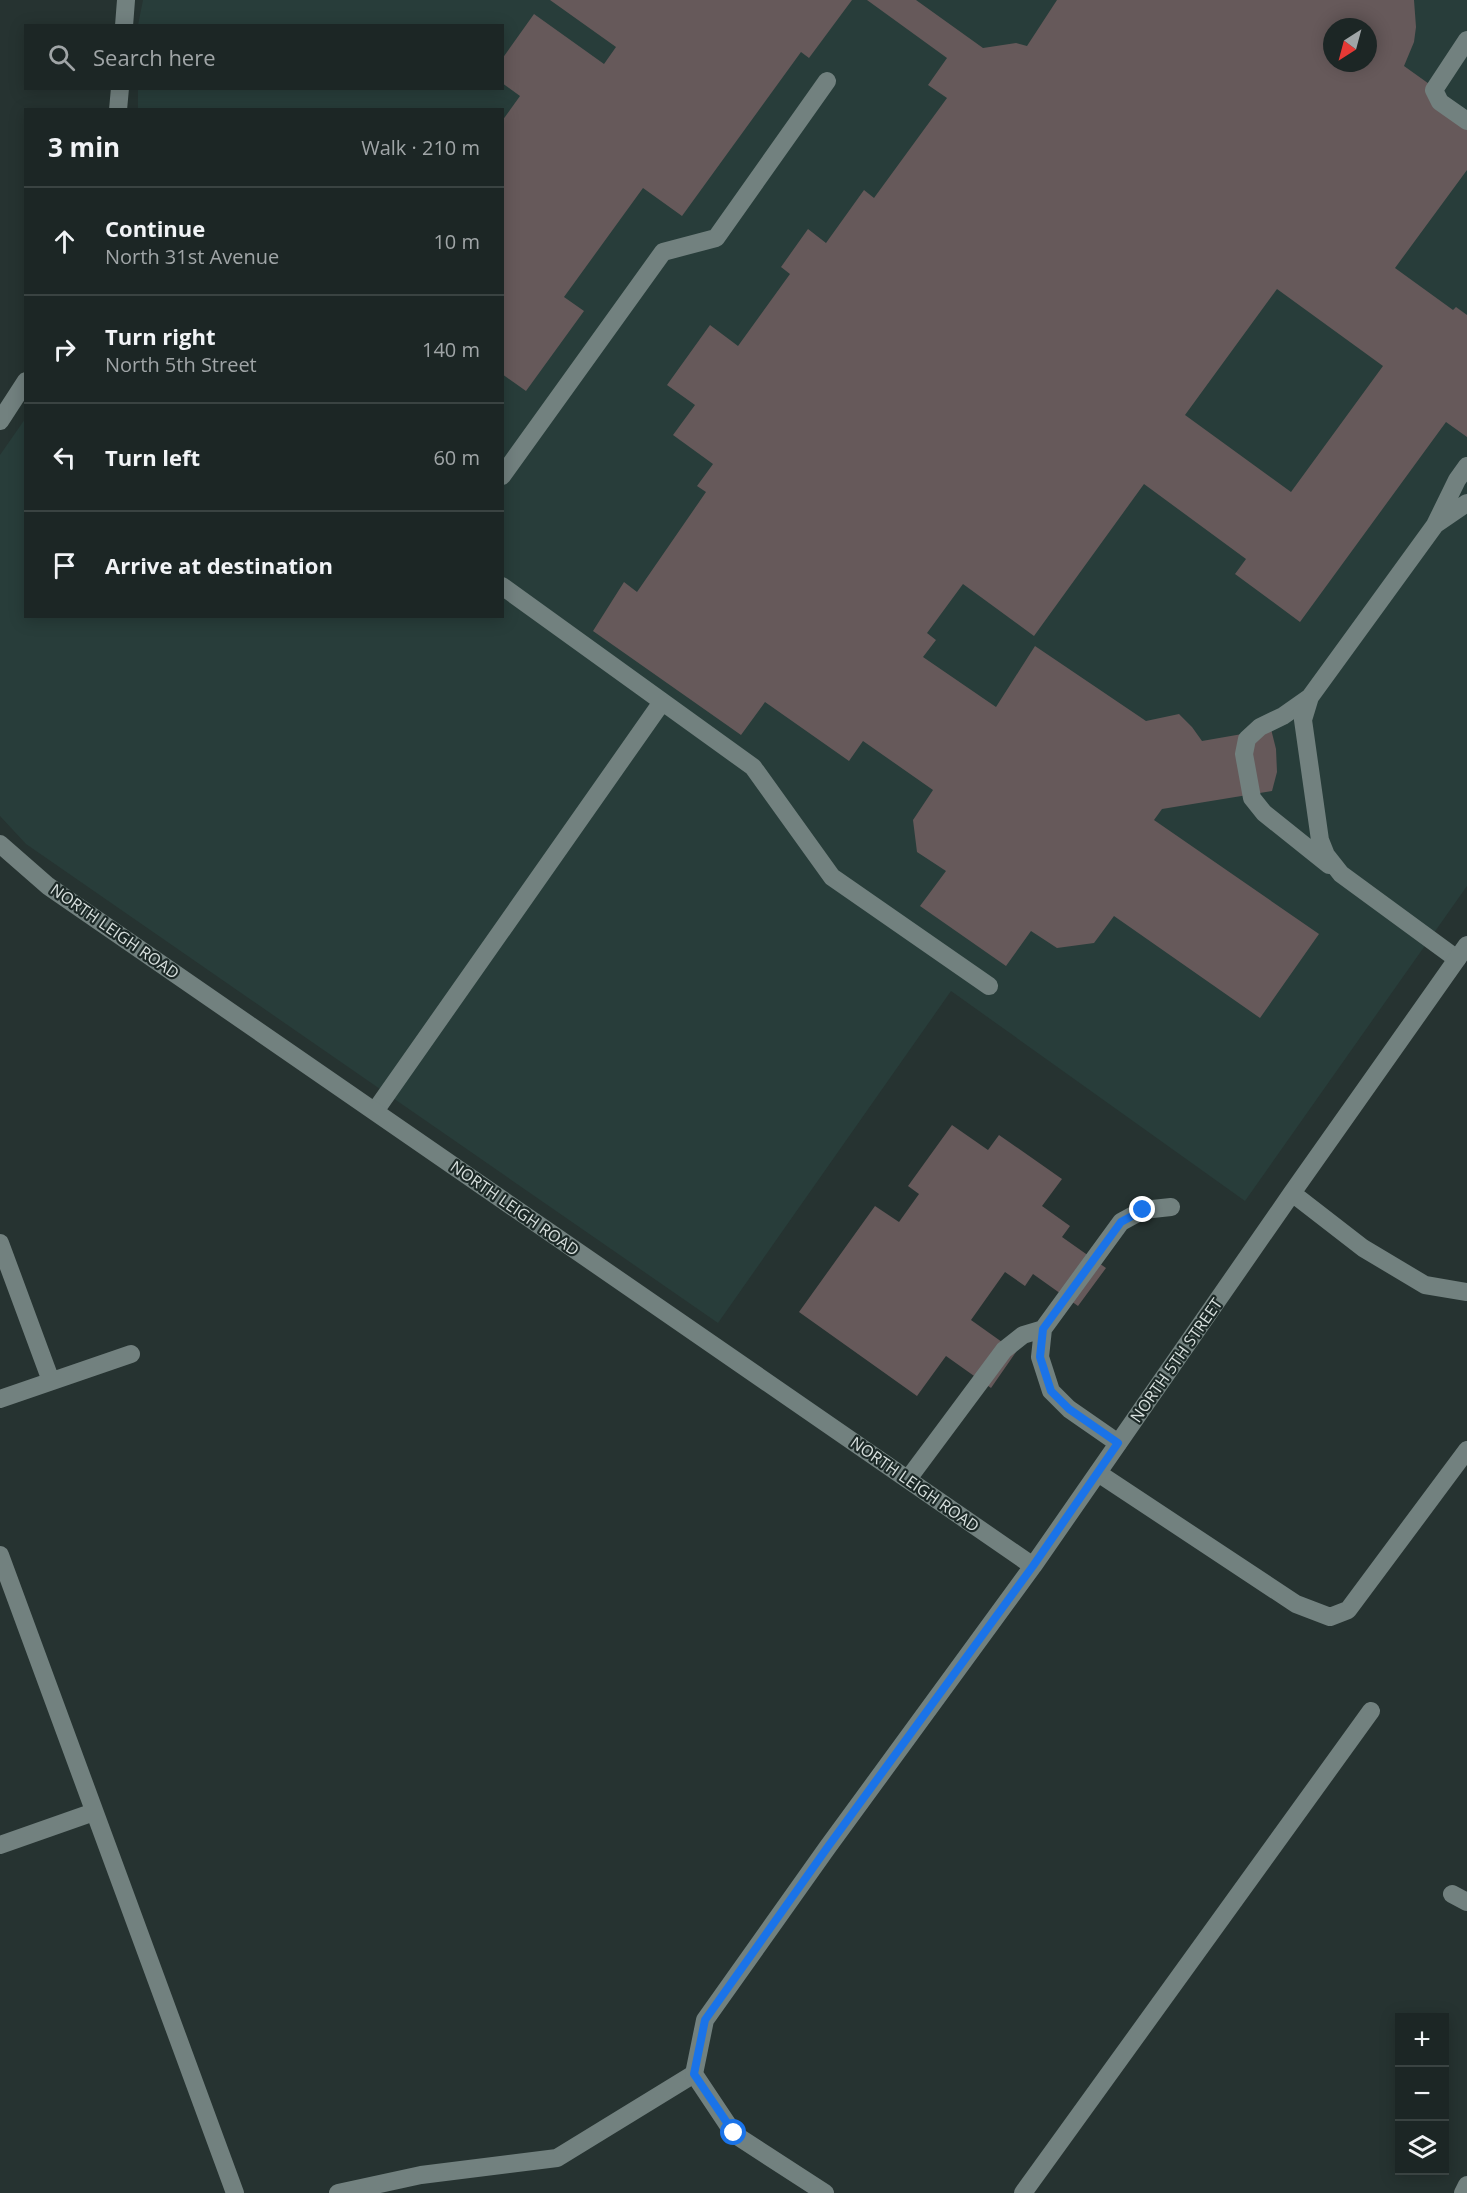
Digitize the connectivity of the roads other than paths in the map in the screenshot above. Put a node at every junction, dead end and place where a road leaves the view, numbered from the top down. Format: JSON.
{"nodes":[{"id":1,"x":126,"y":0,"type":"edge"},
{"id":2,"x":124,"y":24,"type":"edge"},
{"id":3,"x":1467,"y":40,"type":"edge"},
{"id":4,"x":827,"y":81,"type":"dead end"},
{"id":5,"x":120,"y":90,"type":"edge"},
{"id":6,"x":118,"y":108,"type":"edge"},
{"id":7,"x":1467,"y":122,"type":"edge"},
{"id":8,"x":24,"y":384,"type":"edge"},
{"id":9,"x":0,"y":421,"type":"edge"},
{"id":10,"x":1467,"y":466,"type":"edge"},
{"id":11,"x":504,"y":473,"type":"edge"},
{"id":12,"x":1467,"y":503,"type":"edge"},
{"id":13,"x":1435,"y":525,"type":"junction"},
{"id":14,"x":504,"y":587,"type":"edge"},
{"id":15,"x":1310,"y":697,"type":"junction"},
{"id":16,"x":662,"y":702,"type":"junction"},
{"id":17,"x":0,"y":844,"type":"edge"},
{"id":18,"x":1341,"y":874,"type":"junction"},
{"id":19,"x":1462,"y":952,"type":"edge"},
{"id":20,"x":988,"y":986,"type":"dead end"},
{"id":21,"x":375,"y":1111,"type":"junction"},
{"id":22,"x":1292,"y":1193,"type":"junction"},
{"id":23,"x":1171,"y":1207,"type":"dead end"},
{"id":24,"x":0,"y":1243,"type":"edge"},
{"id":25,"x":1467,"y":1292,"type":"edge"},
{"id":26,"x":1043,"y":1329,"type":"junction"},
{"id":27,"x":131,"y":1354,"type":"dead end"},
{"id":28,"x":51,"y":1381,"type":"junction"},
{"id":29,"x":0,"y":1399,"type":"edge"},
{"id":30,"x":1118,"y":1443,"type":"junction"},
{"id":31,"x":1467,"y":1450,"type":"edge"},
{"id":32,"x":1098,"y":1473,"type":"junction"},
{"id":33,"x":908,"y":1479,"type":"junction"},
{"id":34,"x":0,"y":1555,"type":"edge"},
{"id":35,"x":1033,"y":1566,"type":"junction"},
{"id":36,"x":1371,"y":1711,"type":"dead end"},
{"id":37,"x":94,"y":1812,"type":"junction"},
{"id":38,"x":0,"y":1845,"type":"edge"},
{"id":39,"x":694,"y":2074,"type":"junction"},
{"id":40,"x":1467,"y":2185,"type":"edge"},
{"id":41,"x":235,"y":2193,"type":"edge"},
{"id":42,"x":338,"y":2193,"type":"edge"},
{"id":43,"x":825,"y":2193,"type":"edge"},
{"id":44,"x":1023,"y":2193,"type":"edge"},
{"id":45,"x":1463,"y":2193,"type":"edge"}],
"edges":[{"from":1,"to":2,"type":"street"},
{"from":3,"to":7,"type":"street"},
{"from":4,"to":11,"type":"street"},
{"from":5,"to":6,"type":"street"},
{"from":8,"to":9,"type":"street"},
{"from":10,"to":13,"type":"street"},
{"from":12,"to":13,"type":"street"},
{"from":13,"to":15,"type":"street"},
{"from":14,"to":16,"type":"street"},
{"from":15,"to":18,"type":"street"},
{"from":15,"to":18,"type":"street"},
{"from":16,"to":20,"type":"street"},
{"from":16,"to":21,"type":"street"},
{"from":17,"to":21,"type":"street","name":"NORTH LEIGH ROAD"},
{"from":18,"to":19,"type":"street"},
{"from":19,"to":22,"type":"street","name":"NORTH 5TH STREET"},
{"from":21,"to":33,"type":"street","name":"NORTH LEIGH ROAD"},
{"from":22,"to":25,"type":"street"},
{"from":22,"to":30,"type":"street","name":"NORTH 5TH STREET"},
{"from":23,"to":26,"type":"street"},
{"from":24,"to":28,"type":"street"},
{"from":26,"to":30,"type":"street"},
{"from":26,"to":33,"type":"street"},
{"from":27,"to":28,"type":"street"},
{"from":28,"to":29,"type":"street"},
{"from":30,"to":32,"type":"street","name":"NORTH 5TH STREET"},
{"from":31,"to":32,"type":"street"},
{"from":32,"to":35,"type":"street","name":"NORTH 5TH STREET"},
{"from":33,"to":35,"type":"street","name":"NORTH LEIGH ROAD"},
{"from":34,"to":37,"type":"street"},
{"from":35,"to":39,"type":"street","name":"NORTH 5TH STREET"},
{"from":36,"to":44,"type":"street"},
{"from":37,"to":38,"type":"street"},
{"from":37,"to":41,"type":"street"},
{"from":39,"to":42,"type":"street"},
{"from":39,"to":43,"type":"street"},
{"from":40,"to":45,"type":"street"}]}
